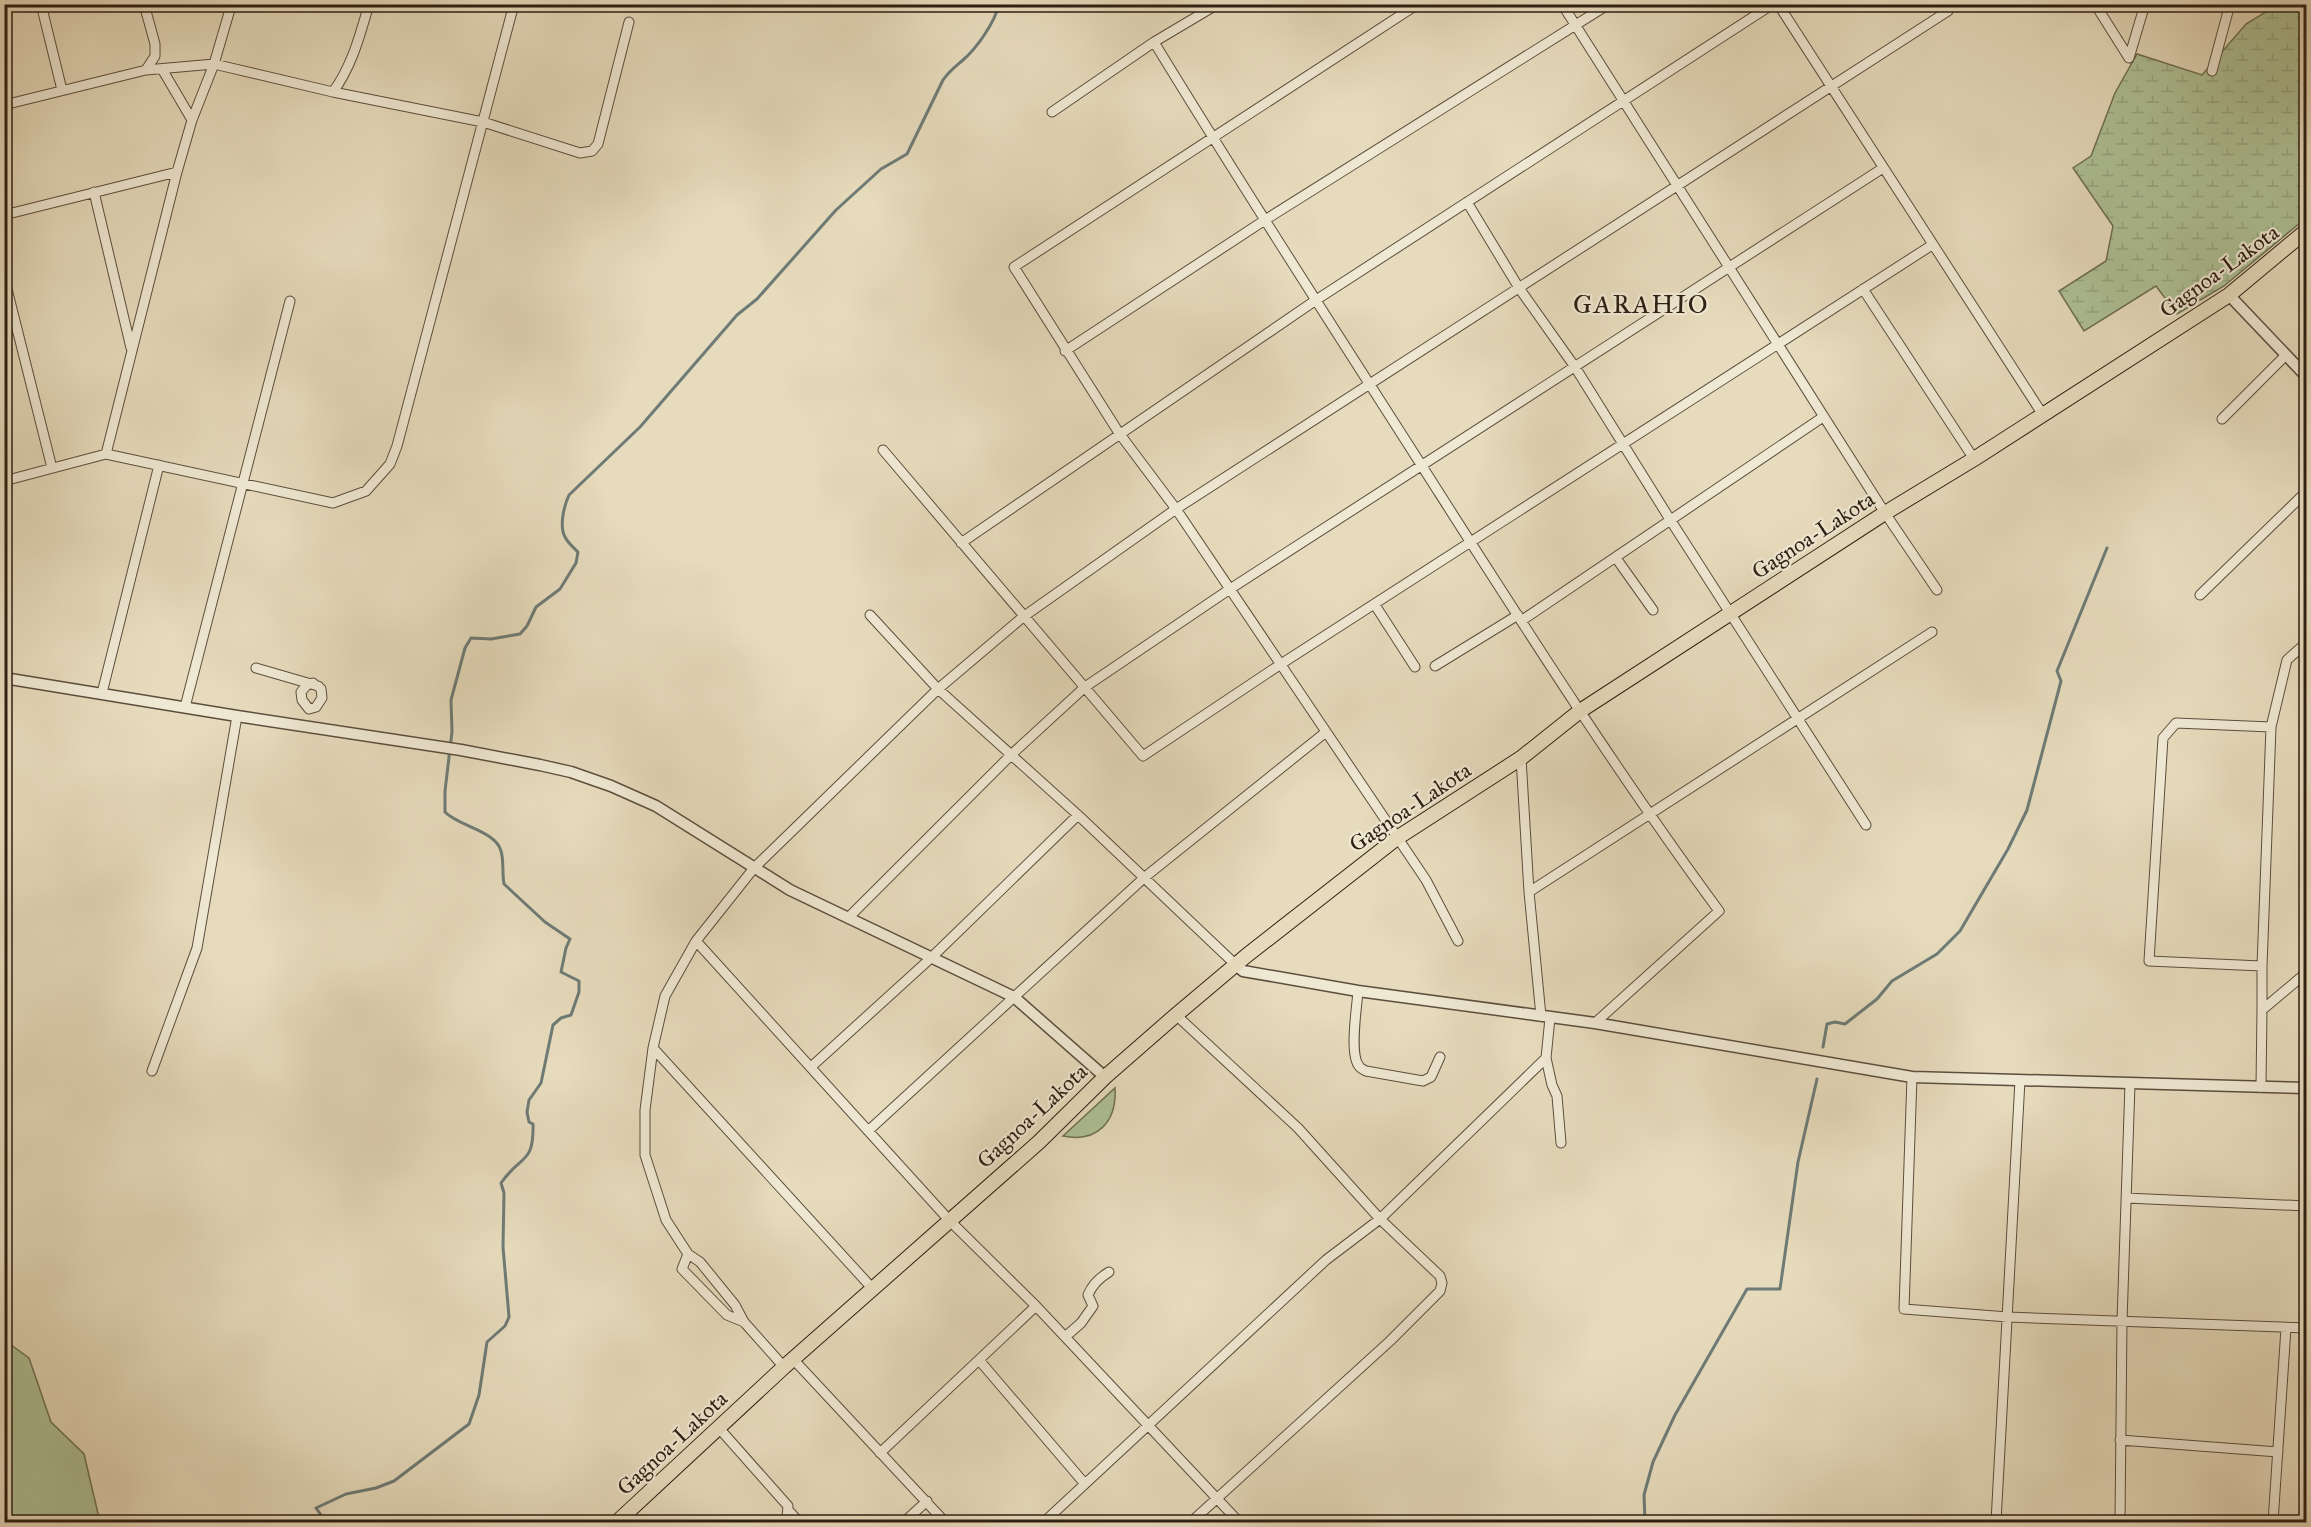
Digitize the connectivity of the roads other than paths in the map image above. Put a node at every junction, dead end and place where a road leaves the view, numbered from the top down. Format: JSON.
{"nodes":[{"id":1,"x":41,"y":4,"type":"edge"},
{"id":2,"x":144,"y":4,"type":"edge"},
{"id":3,"x":369,"y":4,"type":"edge"},
{"id":4,"x":514,"y":4,"type":"edge"},
{"id":5,"x":1218,"y":4,"type":"edge"},
{"id":6,"x":1418,"y":4,"type":"edge"},
{"id":7,"x":1562,"y":4,"type":"edge"},
{"id":8,"x":1609,"y":4,"type":"edge"},
{"id":9,"x":1773,"y":4,"type":"edge"},
{"id":10,"x":1778,"y":4,"type":"edge"},
{"id":11,"x":2095,"y":4,"type":"edge"},
{"id":12,"x":2145,"y":4,"type":"edge"},
{"id":13,"x":2230,"y":4,"type":"edge"},
{"id":14,"x":231,"y":6,"type":"dead end"},
{"id":15,"x":1948,"y":11,"type":"dead end"},
{"id":16,"x":629,"y":22,"type":"dead end"},
{"id":17,"x":1576,"y":26,"type":"junction"},
{"id":18,"x":1154,"y":42,"type":"junction"},
{"id":19,"x":214,"y":64,"type":"junction"},
{"id":20,"x":162,"y":69,"type":"junction"},
{"id":21,"x":146,"y":70,"type":"junction"},
{"id":22,"x":2212,"y":71,"type":"dead end"},
{"id":23,"x":1831,"y":86,"type":"junction"},
{"id":24,"x":62,"y":90,"type":"junction"},
{"id":25,"x":333,"y":92,"type":"junction"},
{"id":26,"x":1622,"y":102,"type":"junction"},
{"id":27,"x":4,"y":105,"type":"edge"},
{"id":28,"x":1052,"y":112,"type":"dead end"},
{"id":29,"x":192,"y":120,"type":"junction"},
{"id":30,"x":483,"y":122,"type":"junction"},
{"id":31,"x":1212,"y":137,"type":"junction"},
{"id":32,"x":1883,"y":168,"type":"junction"},
{"id":33,"x":177,"y":172,"type":"junction"},
{"id":34,"x":1676,"y":186,"type":"junction"},
{"id":35,"x":94,"y":192,"type":"junction"},
{"id":36,"x":1467,"y":202,"type":"junction"},
{"id":37,"x":4,"y":215,"type":"edge"},
{"id":38,"x":1265,"y":220,"type":"junction"},
{"id":39,"x":2307,"y":231,"type":"edge"},
{"id":40,"x":1932,"y":245,"type":"junction"},
{"id":41,"x":1728,"y":268,"type":"junction"},
{"id":42,"x":4,"y":277,"type":"edge"},
{"id":43,"x":1519,"y":288,"type":"junction"},
{"id":44,"x":1863,"y":289,"type":"junction"},
{"id":45,"x":2229,"y":295,"type":"junction"},
{"id":46,"x":1316,"y":300,"type":"junction"},
{"id":47,"x":290,"y":301,"type":"dead end"},
{"id":48,"x":1777,"y":344,"type":"junction"},
{"id":49,"x":132,"y":351,"type":"junction"},
{"id":50,"x":1065,"y":351,"type":"junction"},
{"id":51,"x":2286,"y":355,"type":"junction"},
{"id":52,"x":1575,"y":366,"type":"junction"},
{"id":53,"x":2307,"y":376,"type":"edge"},
{"id":54,"x":1370,"y":384,"type":"junction"},
{"id":55,"x":2043,"y":415,"type":"junction"},
{"id":56,"x":1823,"y":417,"type":"junction"},
{"id":57,"x":2222,"y":418,"type":"dead end"},
{"id":58,"x":1119,"y":433,"type":"junction"},
{"id":59,"x":1623,"y":444,"type":"junction"},
{"id":60,"x":883,"y":450,"type":"dead end"},
{"id":61,"x":106,"y":454,"type":"junction"},
{"id":62,"x":1974,"y":459,"type":"junction"},
{"id":63,"x":159,"y":465,"type":"junction"},
{"id":64,"x":1422,"y":465,"type":"junction"},
{"id":65,"x":52,"y":468,"type":"junction"},
{"id":66,"x":4,"y":481,"type":"edge"},
{"id":67,"x":243,"y":483,"type":"junction"},
{"id":68,"x":2307,"y":492,"type":"edge"},
{"id":69,"x":1176,"y":508,"type":"junction"},
{"id":70,"x":1884,"y":513,"type":"junction"},
{"id":71,"x":1671,"y":521,"type":"junction"},
{"id":72,"x":1470,"y":542,"type":"junction"},
{"id":73,"x":961,"y":543,"type":"junction"},
{"id":74,"x":1616,"y":558,"type":"junction"},
{"id":75,"x":1230,"y":589,"type":"junction"},
{"id":76,"x":1937,"y":590,"type":"dead end"},
{"id":77,"x":2200,"y":595,"type":"dead end"},
{"id":78,"x":1375,"y":605,"type":"junction"},
{"id":79,"x":1653,"y":610,"type":"dead end"},
{"id":80,"x":1730,"y":614,"type":"junction"},
{"id":81,"x":870,"y":615,"type":"dead end"},
{"id":82,"x":1023,"y":617,"type":"junction"},
{"id":83,"x":1519,"y":618,"type":"junction"},
{"id":84,"x":1932,"y":632,"type":"dead end"},
{"id":85,"x":2307,"y":643,"type":"edge"},
{"id":86,"x":1281,"y":664,"type":"junction"},
{"id":87,"x":1435,"y":666,"type":"dead end"},
{"id":88,"x":1415,"y":667,"type":"dead end"},
{"id":89,"x":256,"y":668,"type":"dead end"},
{"id":90,"x":4,"y":678,"type":"edge"},
{"id":91,"x":313,"y":683,"type":"junction"},
{"id":92,"x":1085,"y":687,"type":"junction"},
{"id":93,"x":938,"y":689,"type":"junction"},
{"id":94,"x":102,"y":693,"type":"junction"},
{"id":95,"x":185,"y":707,"type":"junction"},
{"id":96,"x":309,"y":709,"type":"junction"},
{"id":97,"x":1580,"y":711,"type":"junction"},
{"id":98,"x":237,"y":717,"type":"junction"},
{"id":99,"x":1797,"y":718,"type":"junction"},
{"id":100,"x":307,"y":727,"type":"junction"},
{"id":101,"x":2271,"y":727,"type":"junction"},
{"id":102,"x":1326,"y":732,"type":"junction"},
{"id":103,"x":1011,"y":755,"type":"junction"},
{"id":104,"x":1521,"y":758,"type":"junction"},
{"id":105,"x":1648,"y":814,"type":"junction"},
{"id":106,"x":1078,"y":815,"type":"junction"},
{"id":107,"x":1866,"y":825,"type":"dead end"},
{"id":108,"x":1397,"y":838,"type":"junction"},
{"id":109,"x":754,"y":868,"type":"junction"},
{"id":110,"x":1145,"y":877,"type":"junction"},
{"id":111,"x":1528,"y":892,"type":"junction"},
{"id":112,"x":848,"y":918,"type":"junction"},
{"id":113,"x":696,"y":941,"type":"junction"},
{"id":114,"x":1458,"y":941,"type":"dead end"},
{"id":115,"x":932,"y":957,"type":"junction"},
{"id":116,"x":1236,"y":965,"type":"junction"},
{"id":117,"x":2262,"y":966,"type":"junction"},
{"id":118,"x":2307,"y":973,"type":"edge"},
{"id":119,"x":1358,"y":991,"type":"junction"},
{"id":120,"x":1014,"y":997,"type":"junction"},
{"id":121,"x":2262,"y":1010,"type":"junction"},
{"id":122,"x":1176,"y":1015,"type":"junction"},
{"id":123,"x":1545,"y":1017,"type":"junction"},
{"id":124,"x":1595,"y":1023,"type":"junction"},
{"id":125,"x":652,"y":1048,"type":"junction"},
{"id":126,"x":1440,"y":1057,"type":"dead end"},
{"id":127,"x":1546,"y":1058,"type":"junction"},
{"id":128,"x":811,"y":1067,"type":"junction"},
{"id":129,"x":152,"y":1071,"type":"dead end"},
{"id":130,"x":1105,"y":1077,"type":"junction"},
{"id":131,"x":1911,"y":1077,"type":"junction"},
{"id":132,"x":2020,"y":1080,"type":"junction"},
{"id":133,"x":2130,"y":1084,"type":"junction"},
{"id":134,"x":2261,"y":1087,"type":"junction"},
{"id":135,"x":2307,"y":1088,"type":"edge"},
{"id":136,"x":868,"y":1131,"type":"junction"},
{"id":137,"x":1561,"y":1143,"type":"dead end"},
{"id":138,"x":2126,"y":1198,"type":"junction"},
{"id":139,"x":2307,"y":1206,"type":"edge"},
{"id":140,"x":1380,"y":1219,"type":"junction"},
{"id":141,"x":949,"y":1220,"type":"junction"},
{"id":142,"x":688,"y":1254,"type":"junction"},
{"id":143,"x":1109,"y":1272,"type":"dead end"},
{"id":144,"x":872,"y":1288,"type":"junction"},
{"id":145,"x":1036,"y":1306,"type":"junction"},
{"id":146,"x":2008,"y":1317,"type":"junction"},
{"id":147,"x":2122,"y":1321,"type":"junction"},
{"id":148,"x":744,"y":1322,"type":"junction"},
{"id":149,"x":2286,"y":1328,"type":"junction"},
{"id":150,"x":2307,"y":1328,"type":"edge"},
{"id":151,"x":1065,"y":1337,"type":"junction"},
{"id":152,"x":979,"y":1360,"type":"junction"},
{"id":153,"x":789,"y":1363,"type":"junction"},
{"id":154,"x":1148,"y":1426,"type":"junction"},
{"id":155,"x":718,"y":1427,"type":"junction"},
{"id":156,"x":2120,"y":1440,"type":"junction"},
{"id":157,"x":2278,"y":1452,"type":"junction"},
{"id":158,"x":880,"y":1453,"type":"junction"},
{"id":159,"x":1085,"y":1484,"type":"junction"},
{"id":160,"x":1216,"y":1498,"type":"junction"},
{"id":161,"x":927,"y":1501,"type":"junction"},
{"id":162,"x":789,"y":1511,"type":"junction"},
{"id":163,"x":617,"y":1522,"type":"edge"},
{"id":164,"x":782,"y":1522,"type":"edge"},
{"id":165,"x":799,"y":1522,"type":"edge"},
{"id":166,"x":904,"y":1522,"type":"edge"},
{"id":167,"x":945,"y":1522,"type":"edge"},
{"id":168,"x":1044,"y":1522,"type":"edge"},
{"id":169,"x":1191,"y":1522,"type":"edge"},
{"id":170,"x":1239,"y":1522,"type":"edge"},
{"id":171,"x":1996,"y":1522,"type":"edge"},
{"id":172,"x":2120,"y":1522,"type":"edge"},
{"id":173,"x":2273,"y":1522,"type":"edge"}],
"edges":[{"from":1,"to":24,"type":"street"},
{"from":2,"to":21,"type":"street"},
{"from":3,"to":25,"type":"street"},
{"from":4,"to":30,"type":"street"},
{"from":5,"to":18,"type":"street"},
{"from":6,"to":31,"type":"street"},
{"from":7,"to":17,"type":"street"},
{"from":8,"to":17,"type":"street"},
{"from":9,"to":26,"type":"street"},
{"from":10,"to":23,"type":"street"},
{"from":11,"to":12,"type":"street"},
{"from":13,"to":22,"type":"street"},
{"from":14,"to":19,"type":"street"},
{"from":15,"to":23,"type":"street"},
{"from":16,"to":30,"type":"street"},
{"from":17,"to":26,"type":"street"},
{"from":17,"to":38,"type":"street"},
{"from":18,"to":28,"type":"street"},
{"from":18,"to":31,"type":"street"},
{"from":19,"to":20,"type":"street"},
{"from":19,"to":25,"type":"street"},
{"from":19,"to":29,"type":"street"},
{"from":20,"to":21,"type":"street"},
{"from":20,"to":29,"type":"street"},
{"from":21,"to":24,"type":"street"},
{"from":23,"to":32,"type":"street"},
{"from":23,"to":34,"type":"street"},
{"from":24,"to":27,"type":"street"},
{"from":25,"to":30,"type":"street"},
{"from":26,"to":34,"type":"street"},
{"from":26,"to":36,"type":"street"},
{"from":29,"to":33,"type":"street"},
{"from":30,"to":67,"type":"street"},
{"from":31,"to":38,"type":"street"},
{"from":31,"to":50,"type":"street"},
{"from":32,"to":40,"type":"street"},
{"from":32,"to":41,"type":"street"},
{"from":33,"to":35,"type":"street"},
{"from":33,"to":49,"type":"street"},
{"from":34,"to":41,"type":"street"},
{"from":34,"to":43,"type":"street"},
{"from":35,"to":37,"type":"street"},
{"from":35,"to":49,"type":"street"},
{"from":36,"to":43,"type":"street"},
{"from":36,"to":46,"type":"street"},
{"from":38,"to":46,"type":"street"},
{"from":38,"to":50,"type":"street"},
{"from":39,"to":45,"type":"main road","name":"Gagnoa-Lakota"},
{"from":40,"to":44,"type":"street"},
{"from":40,"to":55,"type":"street"},
{"from":41,"to":48,"type":"street"},
{"from":41,"to":52,"type":"street"},
{"from":42,"to":65,"type":"street"},
{"from":43,"to":52,"type":"street"},
{"from":43,"to":54,"type":"street"},
{"from":44,"to":48,"type":"street"},
{"from":44,"to":62,"type":"street"},
{"from":45,"to":51,"type":"street"},
{"from":45,"to":55,"type":"main road","name":"Gagnoa-Lakota"},
{"from":46,"to":54,"type":"street"},
{"from":46,"to":58,"type":"street"},
{"from":47,"to":67,"type":"street"},
{"from":48,"to":56,"type":"street"},
{"from":48,"to":59,"type":"street"},
{"from":49,"to":61,"type":"street"},
{"from":50,"to":58,"type":"street"},
{"from":51,"to":53,"type":"street"},
{"from":51,"to":57,"type":"street"},
{"from":52,"to":59,"type":"street"},
{"from":52,"to":64,"type":"street"},
{"from":54,"to":64,"type":"street"},
{"from":54,"to":69,"type":"street"},
{"from":55,"to":62,"type":"main road","name":"Gagnoa-Lakota"},
{"from":56,"to":70,"type":"street"},
{"from":56,"to":71,"type":"street"},
{"from":58,"to":69,"type":"street"},
{"from":58,"to":73,"type":"street"},
{"from":59,"to":71,"type":"street"},
{"from":59,"to":72,"type":"street"},
{"from":60,"to":73,"type":"street"},
{"from":61,"to":63,"type":"street"},
{"from":61,"to":65,"type":"street"},
{"from":62,"to":70,"type":"main road","name":"Gagnoa-Lakota"},
{"from":63,"to":67,"type":"street"},
{"from":63,"to":94,"type":"street"},
{"from":64,"to":72,"type":"street"},
{"from":64,"to":75,"type":"street"},
{"from":65,"to":66,"type":"street"},
{"from":67,"to":95,"type":"street"},
{"from":68,"to":77,"type":"street"},
{"from":69,"to":75,"type":"street"},
{"from":69,"to":82,"type":"street"},
{"from":70,"to":76,"type":"street"},
{"from":70,"to":80,"type":"main road","name":"Gagnoa-Lakota"},
{"from":71,"to":74,"type":"street"},
{"from":71,"to":80,"type":"street"},
{"from":72,"to":78,"type":"street"},
{"from":72,"to":83,"type":"street"},
{"from":73,"to":82,"type":"street"},
{"from":74,"to":79,"type":"street"},
{"from":74,"to":83,"type":"street"},
{"from":75,"to":86,"type":"street"},
{"from":75,"to":92,"type":"street"},
{"from":78,"to":86,"type":"street"},
{"from":78,"to":88,"type":"street"},
{"from":80,"to":97,"type":"main road","name":"Gagnoa-Lakota"},
{"from":80,"to":99,"type":"street"},
{"from":81,"to":93,"type":"street"},
{"from":82,"to":92,"type":"street"},
{"from":82,"to":93,"type":"street"},
{"from":83,"to":87,"type":"street"},
{"from":83,"to":97,"type":"street"},
{"from":84,"to":99,"type":"street"},
{"from":85,"to":101,"type":"street"},
{"from":86,"to":92,"type":"street"},
{"from":86,"to":102,"type":"street"},
{"from":89,"to":91,"type":"street"},
{"from":90,"to":94,"type":"street"},
{"from":91,"to":96,"type":"street"},
{"from":91,"to":96,"type":"street"},
{"from":92,"to":103,"type":"street"},
{"from":93,"to":103,"type":"street"},
{"from":93,"to":109,"type":"street"},
{"from":94,"to":95,"type":"street"},
{"from":95,"to":98,"type":"street"},
{"from":96,"to":100,"type":"street"},
{"from":97,"to":104,"type":"main road","name":"Gagnoa-Lakota"},
{"from":97,"to":105,"type":"street"},
{"from":98,"to":100,"type":"street"},
{"from":98,"to":129,"type":"street"},
{"from":99,"to":105,"type":"street"},
{"from":99,"to":107,"type":"street"},
{"from":100,"to":109,"type":"street"},
{"from":101,"to":117,"type":"street"},
{"from":101,"to":117,"type":"street"},
{"from":102,"to":108,"type":"street"},
{"from":102,"to":110,"type":"street"},
{"from":103,"to":106,"type":"street"},
{"from":103,"to":112,"type":"street"},
{"from":104,"to":108,"type":"main road","name":"Gagnoa-Lakota"},
{"from":104,"to":111,"type":"street"},
{"from":105,"to":111,"type":"street"},
{"from":105,"to":124,"type":"street"},
{"from":106,"to":110,"type":"street"},
{"from":106,"to":115,"type":"street"},
{"from":108,"to":114,"type":"street"},
{"from":108,"to":116,"type":"main road","name":"Gagnoa-Lakota"},
{"from":109,"to":112,"type":"street"},
{"from":109,"to":113,"type":"street"},
{"from":110,"to":116,"type":"street"},
{"from":110,"to":120,"type":"street"},
{"from":111,"to":123,"type":"street"},
{"from":112,"to":115,"type":"street"},
{"from":113,"to":125,"type":"street"},
{"from":113,"to":128,"type":"street"},
{"from":115,"to":120,"type":"street"},
{"from":115,"to":128,"type":"street"},
{"from":116,"to":119,"type":"street"},
{"from":116,"to":122,"type":"main road","name":"Gagnoa-Lakota"},
{"from":117,"to":121,"type":"street"},
{"from":118,"to":121,"type":"street"},
{"from":119,"to":123,"type":"street"},
{"from":119,"to":126,"type":"street"},
{"from":120,"to":130,"type":"street"},
{"from":120,"to":136,"type":"street"},
{"from":121,"to":134,"type":"street"},
{"from":122,"to":130,"type":"main road","name":"Gagnoa-Lakota"},
{"from":122,"to":140,"type":"street"},
{"from":123,"to":124,"type":"street"},
{"from":123,"to":127,"type":"street"},
{"from":124,"to":131,"type":"street"},
{"from":125,"to":142,"type":"street"},
{"from":125,"to":144,"type":"street"},
{"from":127,"to":137,"type":"street"},
{"from":127,"to":140,"type":"street"},
{"from":128,"to":136,"type":"street"},
{"from":130,"to":141,"type":"main road","name":"Gagnoa-Lakota"},
{"from":131,"to":132,"type":"street"},
{"from":131,"to":146,"type":"street"},
{"from":132,"to":133,"type":"street"},
{"from":132,"to":146,"type":"street"},
{"from":133,"to":134,"type":"street"},
{"from":133,"to":138,"type":"street"},
{"from":134,"to":135,"type":"street"},
{"from":136,"to":141,"type":"street"},
{"from":138,"to":139,"type":"street"},
{"from":138,"to":147,"type":"street"},
{"from":140,"to":154,"type":"street"},
{"from":140,"to":160,"type":"street"},
{"from":141,"to":144,"type":"main road","name":"Gagnoa-Lakota"},
{"from":141,"to":145,"type":"street"},
{"from":142,"to":148,"type":"street"},
{"from":142,"to":148,"type":"street"},
{"from":143,"to":151,"type":"street"},
{"from":144,"to":153,"type":"main road","name":"Gagnoa-Lakota"},
{"from":145,"to":151,"type":"street"},
{"from":145,"to":152,"type":"street"},
{"from":146,"to":147,"type":"street"},
{"from":146,"to":171,"type":"street"},
{"from":147,"to":149,"type":"street"},
{"from":147,"to":156,"type":"street"},
{"from":148,"to":153,"type":"street"},
{"from":149,"to":150,"type":"street"},
{"from":149,"to":157,"type":"street"},
{"from":151,"to":154,"type":"street"},
{"from":152,"to":158,"type":"street"},
{"from":152,"to":159,"type":"street"},
{"from":153,"to":155,"type":"main road","name":"Gagnoa-Lakota"},
{"from":153,"to":158,"type":"street"},
{"from":154,"to":159,"type":"street"},
{"from":154,"to":160,"type":"street"},
{"from":155,"to":162,"type":"street"},
{"from":155,"to":163,"type":"main road","name":"Gagnoa-Lakota"},
{"from":156,"to":157,"type":"street"},
{"from":156,"to":172,"type":"street"},
{"from":157,"to":173,"type":"street"},
{"from":158,"to":161,"type":"street"},
{"from":159,"to":168,"type":"street"},
{"from":160,"to":169,"type":"street"},
{"from":160,"to":170,"type":"street"},
{"from":161,"to":166,"type":"street"},
{"from":161,"to":167,"type":"street"},
{"from":162,"to":164,"type":"street"},
{"from":162,"to":165,"type":"street"}]}
